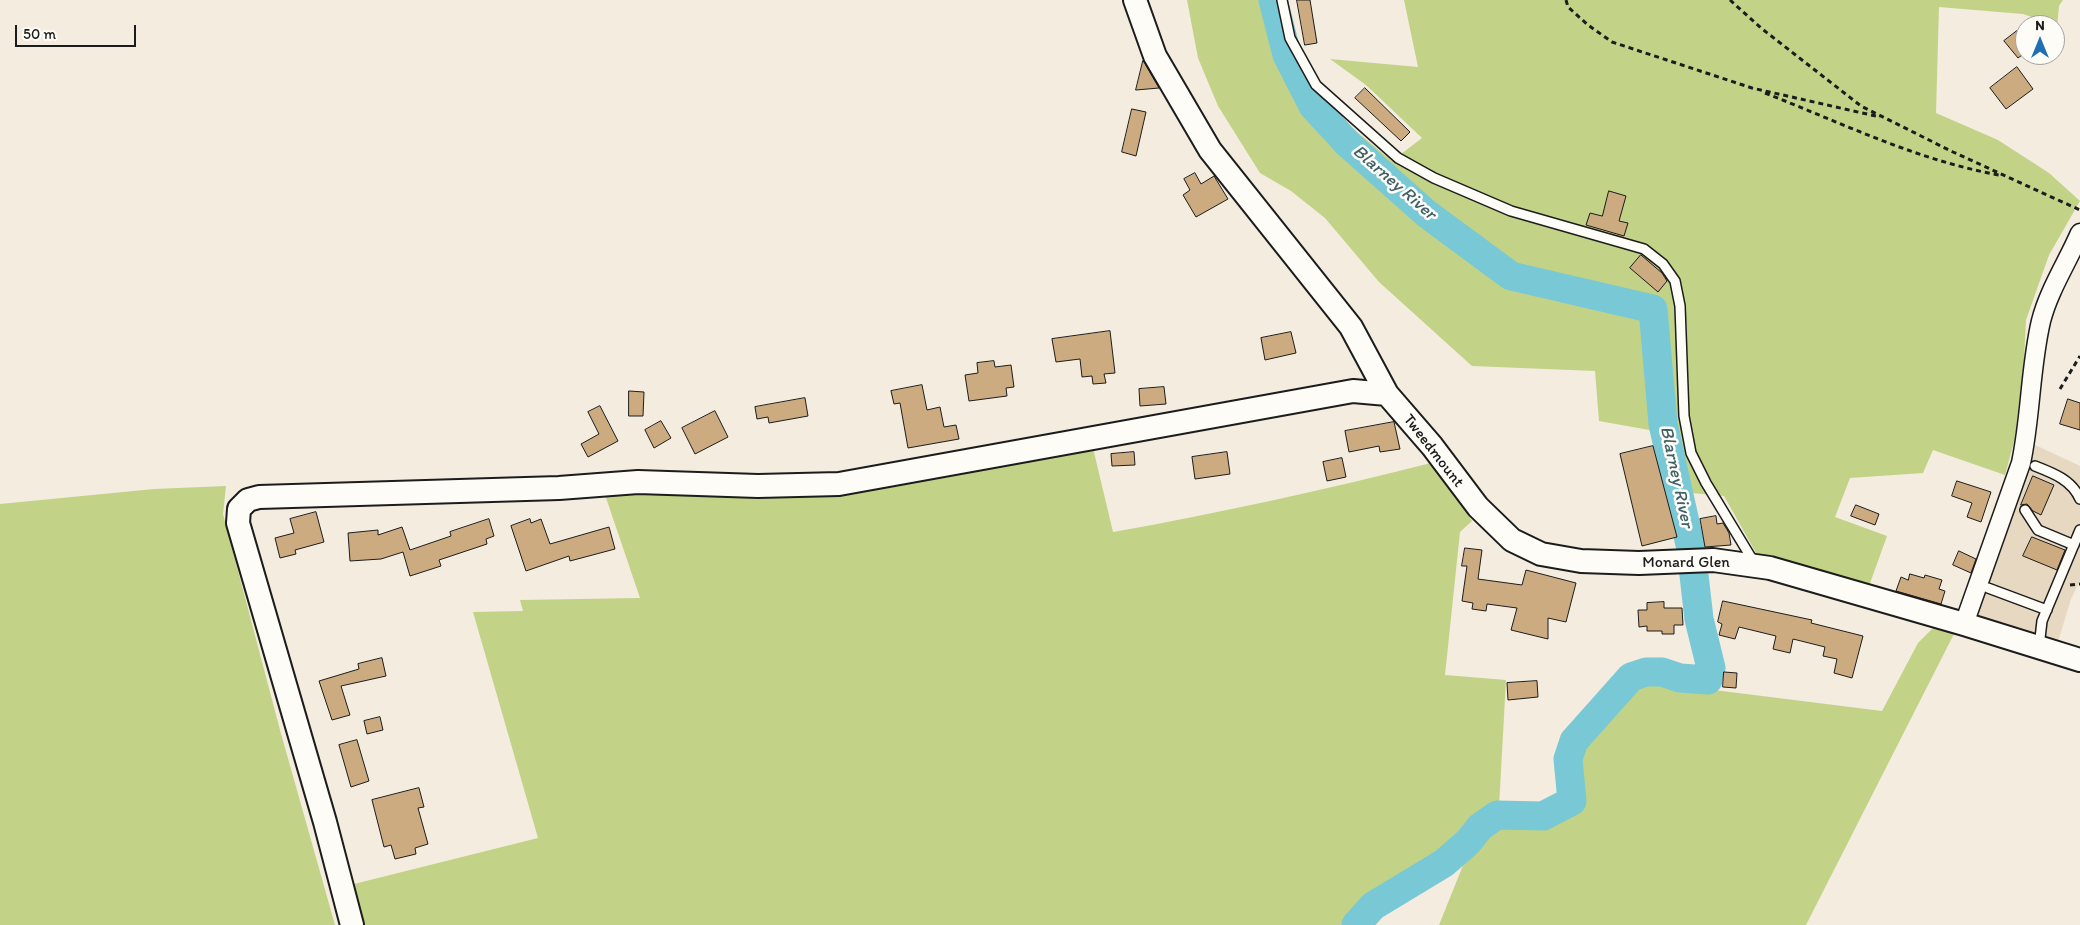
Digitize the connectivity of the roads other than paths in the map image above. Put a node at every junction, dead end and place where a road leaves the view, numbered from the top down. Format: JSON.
{"nodes":[{"id":1,"x":1135,"y":0,"type":"edge"},
{"id":2,"x":1282,"y":0,"type":"edge"},
{"id":3,"x":2080,"y":233,"type":"edge"},
{"id":4,"x":1387,"y":394,"type":"junction"},
{"id":5,"x":2035,"y":466,"type":"dead end"},
{"id":6,"x":2080,"y":499,"type":"edge"},
{"id":7,"x":1478,"y":508,"type":"joint"},
{"id":8,"x":2025,"y":510,"type":"dead end"},
{"id":9,"x":2080,"y":530,"type":"edge"},
{"id":10,"x":2074,"y":545,"type":"junction"},
{"id":11,"x":1756,"y":566,"type":"junction"},
{"id":12,"x":1988,"y":588,"type":"dead end"},
{"id":13,"x":2047,"y":610,"type":"junction"},
{"id":14,"x":1964,"y":624,"type":"junction"},
{"id":15,"x":2039,"y":647,"type":"junction"},
{"id":16,"x":2080,"y":660,"type":"edge"},
{"id":17,"x":352,"y":925,"type":"edge"}],
"edges":[{"from":1,"to":4,"type":"street","name":"Tweedmount"},
{"from":2,"to":11,"type":"lane"},
{"from":3,"to":14,"type":"street"},
{"from":4,"to":7,"type":"street","name":"Tweedmount"},
{"from":4,"to":17,"type":"street"},
{"from":5,"to":6,"type":"lane"},
{"from":7,"to":11,"type":"street","name":"Monard Glen"},
{"from":8,"to":10,"type":"lane"},
{"from":9,"to":10,"type":"lane"},
{"from":10,"to":13,"type":"lane"},
{"from":11,"to":14,"type":"street","name":"Monard Glen"},
{"from":12,"to":13,"type":"lane"},
{"from":13,"to":15,"type":"lane"},
{"from":14,"to":15,"type":"street","name":"Monard Glen"},
{"from":15,"to":16,"type":"street","name":"Monard Glen"}]}
